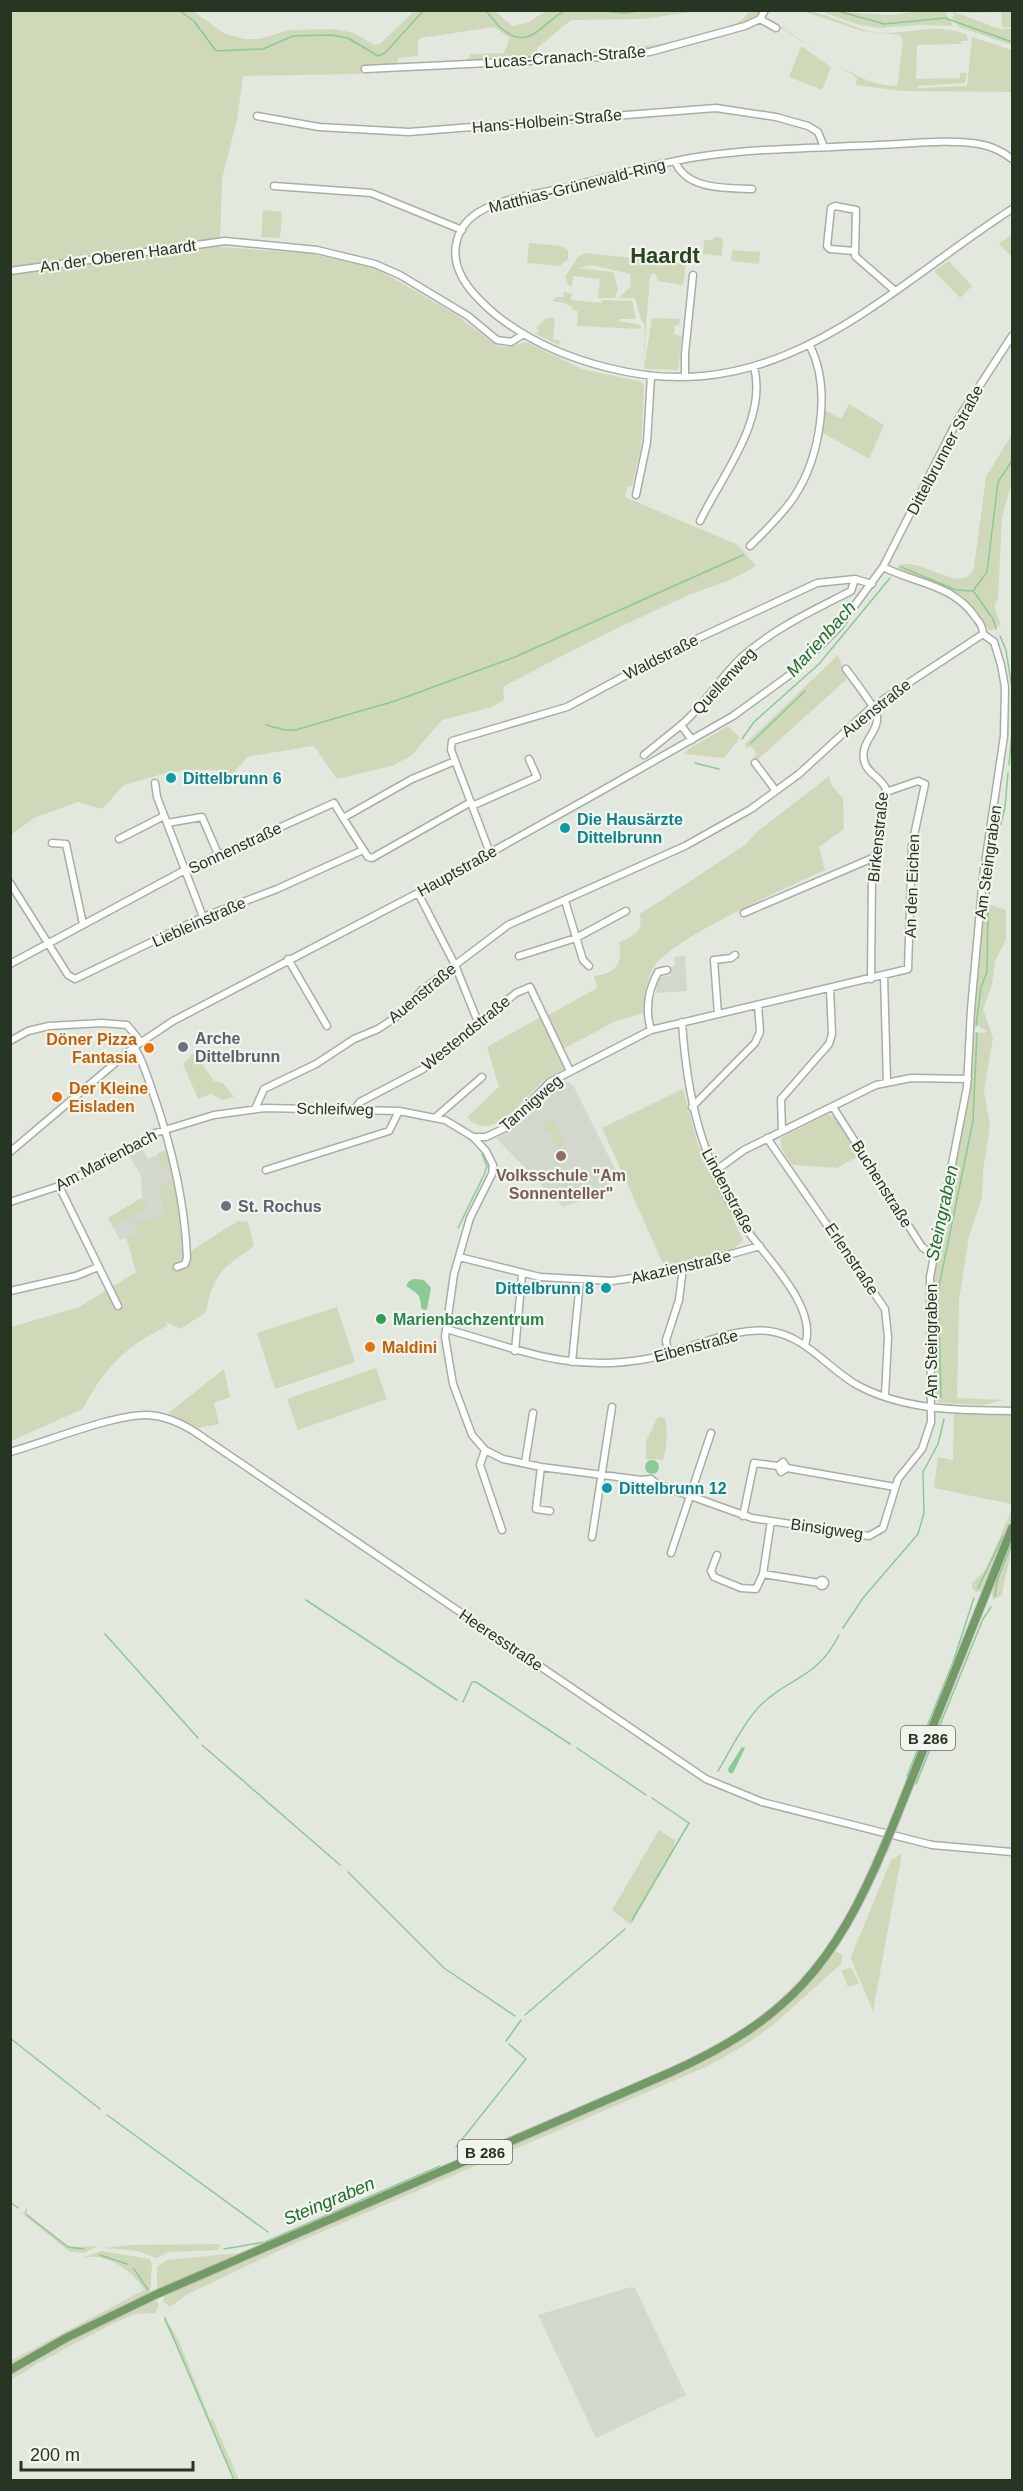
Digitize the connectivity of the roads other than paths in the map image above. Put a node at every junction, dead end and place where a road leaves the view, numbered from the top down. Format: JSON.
{"nodes":[{"id":1,"x":765,"y":10,"type":"edge"},
{"id":2,"x":760,"y":19,"type":"junction"},
{"id":3,"x":776,"y":28,"type":"dead end"},
{"id":4,"x":365,"y":69,"type":"dead end"},
{"id":5,"x":257,"y":116,"type":"dead end"},
{"id":6,"x":824,"y":147,"type":"junction"},
{"id":7,"x":1012,"y":159,"type":"edge"},
{"id":8,"x":675,"y":161,"type":"junction"},
{"id":9,"x":274,"y":186,"type":"dead end"},
{"id":10,"x":752,"y":189,"type":"dead end"},
{"id":11,"x":1012,"y":209,"type":"edge"},
{"id":12,"x":462,"y":230,"type":"junction"},
{"id":13,"x":854,"y":251,"type":"junction"},
{"id":14,"x":10,"y":271,"type":"edge"},
{"id":15,"x":693,"y":275,"type":"dead end"},
{"id":16,"x":894,"y":290,"type":"junction"},
{"id":17,"x":524,"y":334,"type":"junction"},
{"id":18,"x":1012,"y":336,"type":"edge"},
{"id":19,"x":810,"y":346,"type":"junction"},
{"id":20,"x":754,"y":367,"type":"junction"},
{"id":21,"x":651,"y":376,"type":"junction"},
{"id":22,"x":685,"y":377,"type":"junction"},
{"id":23,"x":636,"y":495,"type":"dead end"},
{"id":24,"x":700,"y":521,"type":"dead end"},
{"id":25,"x":750,"y":546,"type":"dead end"},
{"id":26,"x":883,"y":567,"type":"junction"},
{"id":27,"x":855,"y":579,"type":"junction"},
{"id":28,"x":872,"y":584,"type":"junction"},
{"id":29,"x":983,"y":634,"type":"junction"},
{"id":30,"x":846,"y":669,"type":"dead end"},
{"id":31,"x":872,"y":708,"type":"junction"},
{"id":32,"x":681,"y":725,"type":"junction"},
{"id":33,"x":692,"y":740,"type":"junction"},
{"id":34,"x":644,"y":755,"type":"dead end"},
{"id":35,"x":529,"y":759,"type":"dead end"},
{"id":36,"x":455,"y":761,"type":"junction"},
{"id":37,"x":755,"y":762,"type":"dead end"},
{"id":38,"x":155,"y":783,"type":"dead end"},
{"id":39,"x":776,"y":791,"type":"junction"},
{"id":40,"x":886,"y":792,"type":"junction"},
{"id":41,"x":471,"y":804,"type":"junction"},
{"id":42,"x":164,"y":816,"type":"junction"},
{"id":43,"x":344,"y":818,"type":"junction"},
{"id":44,"x":167,"y":823,"type":"junction"},
{"id":45,"x":119,"y":839,"type":"dead end"},
{"id":46,"x":52,"y":843,"type":"dead end"},
{"id":47,"x":363,"y":850,"type":"junction"},
{"id":48,"x":490,"y":853,"type":"junction"},
{"id":49,"x":218,"y":854,"type":"junction"},
{"id":50,"x":875,"y":858,"type":"junction"},
{"id":51,"x":185,"y":870,"type":"junction"},
{"id":52,"x":10,"y":883,"type":"edge"},
{"id":53,"x":418,"y":893,"type":"junction"},
{"id":54,"x":565,"y":901,"type":"junction"},
{"id":55,"x":627,"y":911,"type":"dead end"},
{"id":56,"x":744,"y":913,"type":"dead end"},
{"id":57,"x":203,"y":917,"type":"junction"},
{"id":58,"x":83,"y":924,"type":"junction"},
{"id":59,"x":576,"y":938,"type":"junction"},
{"id":60,"x":50,"y":945,"type":"junction"},
{"id":61,"x":735,"y":955,"type":"dead end"},
{"id":62,"x":519,"y":956,"type":"dead end"},
{"id":63,"x":288,"y":959,"type":"junction"},
{"id":64,"x":10,"y":964,"type":"edge"},
{"id":65,"x":455,"y":965,"type":"junction"},
{"id":66,"x":589,"y":966,"type":"dead end"},
{"id":67,"x":667,"y":970,"type":"dead end"},
{"id":68,"x":884,"y":976,"type":"junction"},
{"id":69,"x":871,"y":979,"type":"junction"},
{"id":70,"x":830,"y":988,"type":"junction"},
{"id":71,"x":758,"y":1005,"type":"junction"},
{"id":72,"x":718,"y":1014,"type":"junction"},
{"id":73,"x":478,"y":1022,"type":"junction"},
{"id":74,"x":682,"y":1022,"type":"junction"},
{"id":75,"x":327,"y":1026,"type":"dead end"},
{"id":76,"x":651,"y":1030,"type":"junction"},
{"id":77,"x":10,"y":1041,"type":"edge"},
{"id":78,"x":141,"y":1042,"type":"junction"},
{"id":79,"x":134,"y":1047,"type":"junction"},
{"id":80,"x":570,"y":1071,"type":"junction"},
{"id":81,"x":482,"y":1077,"type":"dead end"},
{"id":82,"x":968,"y":1079,"type":"junction"},
{"id":83,"x":886,"y":1082,"type":"junction"},
{"id":84,"x":692,"y":1107,"type":"junction"},
{"id":85,"x":834,"y":1107,"type":"junction"},
{"id":86,"x":255,"y":1109,"type":"junction"},
{"id":87,"x":354,"y":1110,"type":"junction"},
{"id":88,"x":399,"y":1111,"type":"junction"},
{"id":89,"x":436,"y":1117,"type":"junction"},
{"id":90,"x":166,"y":1129,"type":"junction"},
{"id":91,"x":782,"y":1131,"type":"junction"},
{"id":92,"x":473,"y":1137,"type":"junction"},
{"id":93,"x":767,"y":1138,"type":"junction"},
{"id":94,"x":10,"y":1152,"type":"edge"},
{"id":95,"x":266,"y":1170,"type":"dead end"},
{"id":96,"x":715,"y":1171,"type":"junction"},
{"id":97,"x":59,"y":1186,"type":"junction"},
{"id":98,"x":10,"y":1202,"type":"edge"},
{"id":99,"x":760,"y":1246,"type":"junction"},
{"id":100,"x":935,"y":1256,"type":"junction"},
{"id":101,"x":459,"y":1257,"type":"junction"},
{"id":102,"x":98,"y":1267,"type":"junction"},
{"id":103,"x":177,"y":1267,"type":"dead end"},
{"id":104,"x":683,"y":1268,"type":"junction"},
{"id":105,"x":522,"y":1274,"type":"junction"},
{"id":106,"x":580,"y":1281,"type":"junction"},
{"id":107,"x":10,"y":1291,"type":"edge"},
{"id":108,"x":118,"y":1306,"type":"dead end"},
{"id":109,"x":447,"y":1329,"type":"junction"},
{"id":110,"x":805,"y":1345,"type":"junction"},
{"id":111,"x":515,"y":1351,"type":"junction"},
{"id":112,"x":668,"y":1354,"type":"junction"},
{"id":113,"x":572,"y":1362,"type":"junction"},
{"id":114,"x":885,"y":1396,"type":"junction"},
{"id":115,"x":612,"y":1407,"type":"dead end"},
{"id":116,"x":931,"y":1407,"type":"junction"},
{"id":117,"x":1012,"y":1411,"type":"edge"},
{"id":118,"x":533,"y":1413,"type":"dead end"},
{"id":119,"x":711,"y":1433,"type":"dead end"},
{"id":120,"x":485,"y":1450,"type":"junction"},
{"id":121,"x":10,"y":1452,"type":"edge"},
{"id":122,"x":525,"y":1463,"type":"junction"},
{"id":123,"x":541,"y":1467,"type":"junction"},
{"id":124,"x":601,"y":1474,"type":"junction"},
{"id":125,"x":895,"y":1487,"type":"junction"},
{"id":126,"x":690,"y":1496,"type":"junction"},
{"id":127,"x":550,"y":1511,"type":"dead end"},
{"id":128,"x":743,"y":1516,"type":"junction"},
{"id":129,"x":771,"y":1521,"type":"junction"},
{"id":130,"x":1012,"y":1528,"type":"edge"},
{"id":131,"x":502,"y":1530,"type":"dead end"},
{"id":132,"x":592,"y":1537,"type":"dead end"},
{"id":133,"x":671,"y":1553,"type":"dead end"},
{"id":134,"x":717,"y":1555,"type":"dead end"},
{"id":135,"x":763,"y":1574,"type":"junction"},
{"id":136,"x":819,"y":1583,"type":"dead end"},
{"id":137,"x":1012,"y":1852,"type":"edge"},
{"id":138,"x":10,"y":2370,"type":"edge"}],
"edges":[{"from":1,"to":2,"type":"street"},
{"from":2,"to":3,"type":"street"},
{"from":2,"to":4,"type":"street","name":"Lucas-Cranach-Straße"},
{"from":5,"to":6,"type":"street","name":"Hans-Holbein-Straße"},
{"from":6,"to":7,"type":"street","name":"Matthias-Grünewald-Ring"},
{"from":6,"to":8,"type":"street","name":"Matthias-Grünewald-Ring"},
{"from":8,"to":10,"type":"street"},
{"from":8,"to":12,"type":"street","name":"Matthias-Grünewald-Ring"},
{"from":9,"to":12,"type":"street"},
{"from":11,"to":16,"type":"street"},
{"from":12,"to":17,"type":"street"},
{"from":13,"to":13,"type":"street"},
{"from":13,"to":16,"type":"street"},
{"from":14,"to":17,"type":"street","name":"An der Oberen Haardt"},
{"from":15,"to":22,"type":"street"},
{"from":16,"to":19,"type":"street"},
{"from":17,"to":21,"type":"street"},
{"from":18,"to":26,"type":"street","name":"Dittelbrunner Straße"},
{"from":19,"to":20,"type":"street"},
{"from":19,"to":25,"type":"street"},
{"from":20,"to":22,"type":"street"},
{"from":20,"to":24,"type":"street"},
{"from":21,"to":22,"type":"street"},
{"from":21,"to":23,"type":"street"},
{"from":26,"to":28,"type":"street","name":"Hauptstraße"},
{"from":26,"to":29,"type":"street","name":"Am Steingraben"},
{"from":27,"to":28,"type":"street","name":"Waldstraße"},
{"from":27,"to":32,"type":"street","name":"Quellenweg"},
{"from":27,"to":36,"type":"street","name":"Waldstraße"},
{"from":28,"to":33,"type":"street","name":"Hauptstraße"},
{"from":29,"to":31,"type":"street","name":"Auenstraße"},
{"from":29,"to":82,"type":"street","name":"Am Steingraben"},
{"from":30,"to":31,"type":"street"},
{"from":31,"to":39,"type":"street","name":"Auenstraße"},
{"from":31,"to":40,"type":"street","name":"Birkenstraße"},
{"from":32,"to":33,"type":"street","name":"Quellenweg"},
{"from":32,"to":34,"type":"street","name":"Quellenweg"},
{"from":33,"to":48,"type":"street","name":"Hauptstraße"},
{"from":35,"to":41,"type":"street"},
{"from":36,"to":41,"type":"street"},
{"from":36,"to":43,"type":"street"},
{"from":37,"to":39,"type":"street"},
{"from":38,"to":42,"type":"street"},
{"from":39,"to":54,"type":"street","name":"Auenstraße"},
{"from":40,"to":50,"type":"street","name":"Birkenstraße"},
{"from":40,"to":68,"type":"street","name":"An den Eichen"},
{"from":41,"to":47,"type":"street","name":"Liebleinstraße"},
{"from":41,"to":48,"type":"street"},
{"from":42,"to":44,"type":"street"},
{"from":42,"to":45,"type":"street"},
{"from":43,"to":47,"type":"street"},
{"from":43,"to":49,"type":"street","name":"Sonnenstraße"},
{"from":44,"to":49,"type":"street"},
{"from":44,"to":51,"type":"street"},
{"from":46,"to":58,"type":"street"},
{"from":47,"to":57,"type":"street","name":"Liebleinstraße"},
{"from":48,"to":53,"type":"street","name":"Hauptstraße"},
{"from":49,"to":51,"type":"street","name":"Sonnenstraße"},
{"from":50,"to":56,"type":"street"},
{"from":50,"to":69,"type":"street","name":"Birkenstraße"},
{"from":51,"to":57,"type":"street"},
{"from":51,"to":58,"type":"street","name":"Sonnenstraße"},
{"from":52,"to":60,"type":"street"},
{"from":53,"to":63,"type":"street","name":"Hauptstraße"},
{"from":53,"to":65,"type":"street"},
{"from":54,"to":59,"type":"street"},
{"from":54,"to":65,"type":"street","name":"Auenstraße"},
{"from":55,"to":59,"type":"street"},
{"from":57,"to":60,"type":"street","name":"Liebleinstraße"},
{"from":58,"to":60,"type":"street","name":"Sonnenstraße"},
{"from":59,"to":62,"type":"street"},
{"from":59,"to":66,"type":"street"},
{"from":60,"to":64,"type":"street","name":"Sonnenstraße"},
{"from":61,"to":72,"type":"street"},
{"from":63,"to":75,"type":"street"},
{"from":63,"to":78,"type":"street","name":"Hauptstraße"},
{"from":65,"to":73,"type":"street"},
{"from":65,"to":86,"type":"street","name":"Auenstraße"},
{"from":67,"to":76,"type":"street"},
{"from":68,"to":69,"type":"street","name":"Tannigweg"},
{"from":68,"to":83,"type":"street"},
{"from":69,"to":70,"type":"street","name":"Tannigweg"},
{"from":70,"to":71,"type":"street","name":"Tannigweg"},
{"from":70,"to":91,"type":"street"},
{"from":71,"to":72,"type":"street","name":"Tannigweg"},
{"from":71,"to":84,"type":"street"},
{"from":72,"to":74,"type":"street","name":"Tannigweg"},
{"from":73,"to":80,"type":"street","name":"Westendstraße"},
{"from":73,"to":87,"type":"street","name":"Westendstraße"},
{"from":74,"to":76,"type":"street","name":"Tannigweg"},
{"from":74,"to":84,"type":"street","name":"Lindenstraße"},
{"from":76,"to":80,"type":"street","name":"Tannigweg"},
{"from":77,"to":78,"type":"street"},
{"from":78,"to":79,"type":"street","name":"Hauptstraße"},
{"from":79,"to":90,"type":"street"},
{"from":79,"to":94,"type":"street","name":"Hauptstraße"},
{"from":80,"to":92,"type":"street","name":"Tannigweg"},
{"from":81,"to":89,"type":"street"},
{"from":82,"to":83,"type":"street"},
{"from":82,"to":100,"type":"street","name":"Am Steingraben"},
{"from":83,"to":85,"type":"street"},
{"from":84,"to":96,"type":"street","name":"Lindenstraße"},
{"from":85,"to":91,"type":"street"},
{"from":85,"to":100,"type":"street","name":"Buchenstraße"},
{"from":86,"to":87,"type":"street","name":"Schleifweg"},
{"from":86,"to":90,"type":"street","name":"Schleifweg"},
{"from":87,"to":88,"type":"street","name":"Schleifweg"},
{"from":88,"to":89,"type":"street","name":"Schleifweg"},
{"from":88,"to":95,"type":"street"},
{"from":89,"to":92,"type":"street","name":"Schleifweg"},
{"from":90,"to":97,"type":"street","name":"Am Marienbach"},
{"from":90,"to":103,"type":"street"},
{"from":91,"to":93,"type":"street"},
{"from":92,"to":101,"type":"street","name":"Schleifweg"},
{"from":93,"to":96,"type":"street"},
{"from":93,"to":114,"type":"street","name":"Erlenstraße"},
{"from":96,"to":99,"type":"street","name":"Lindenstraße"},
{"from":97,"to":98,"type":"street","name":"Am Marienbach"},
{"from":97,"to":102,"type":"street"},
{"from":99,"to":104,"type":"street","name":"Akazienstraße"},
{"from":99,"to":110,"type":"street","name":"Lindenstraße"},
{"from":100,"to":116,"type":"street","name":"Am Steingraben"},
{"from":101,"to":105,"type":"street","name":"Akazienstraße"},
{"from":101,"to":109,"type":"street"},
{"from":102,"to":107,"type":"street"},
{"from":102,"to":108,"type":"street"},
{"from":104,"to":106,"type":"street","name":"Akazienstraße"},
{"from":104,"to":112,"type":"street"},
{"from":105,"to":106,"type":"street","name":"Akazienstraße"},
{"from":105,"to":111,"type":"street"},
{"from":106,"to":113,"type":"street"},
{"from":109,"to":111,"type":"street","name":"Eibenstraße"},
{"from":109,"to":120,"type":"street"},
{"from":110,"to":112,"type":"street","name":"Eibenstraße"},
{"from":110,"to":114,"type":"street","name":"Eibenstraße"},
{"from":111,"to":113,"type":"street","name":"Eibenstraße"},
{"from":112,"to":113,"type":"street","name":"Eibenstraße"},
{"from":114,"to":116,"type":"street","name":"Eibenstraße"},
{"from":115,"to":124,"type":"street"},
{"from":116,"to":117,"type":"street","name":"Am Steingraben"},
{"from":116,"to":125,"type":"street","name":"Binsigweg"},
{"from":118,"to":122,"type":"street"},
{"from":119,"to":126,"type":"street"},
{"from":120,"to":122,"type":"street","name":"Binsigweg"},
{"from":120,"to":131,"type":"street"},
{"from":121,"to":137,"type":"street","name":"Heeresstraße"},
{"from":122,"to":123,"type":"street","name":"Binsigweg"},
{"from":123,"to":124,"type":"street","name":"Binsigweg"},
{"from":123,"to":127,"type":"street"},
{"from":124,"to":126,"type":"street","name":"Binsigweg"},
{"from":124,"to":132,"type":"street"},
{"from":125,"to":128,"type":"street"},
{"from":125,"to":129,"type":"street","name":"Binsigweg"},
{"from":126,"to":128,"type":"street","name":"Binsigweg"},
{"from":126,"to":133,"type":"street"},
{"from":128,"to":129,"type":"street","name":"Binsigweg"},
{"from":129,"to":135,"type":"street"},
{"from":130,"to":138,"type":"main road","number":"B 286","bridge":true},
{"from":134,"to":135,"type":"street"},
{"from":135,"to":136,"type":"street"}]}
